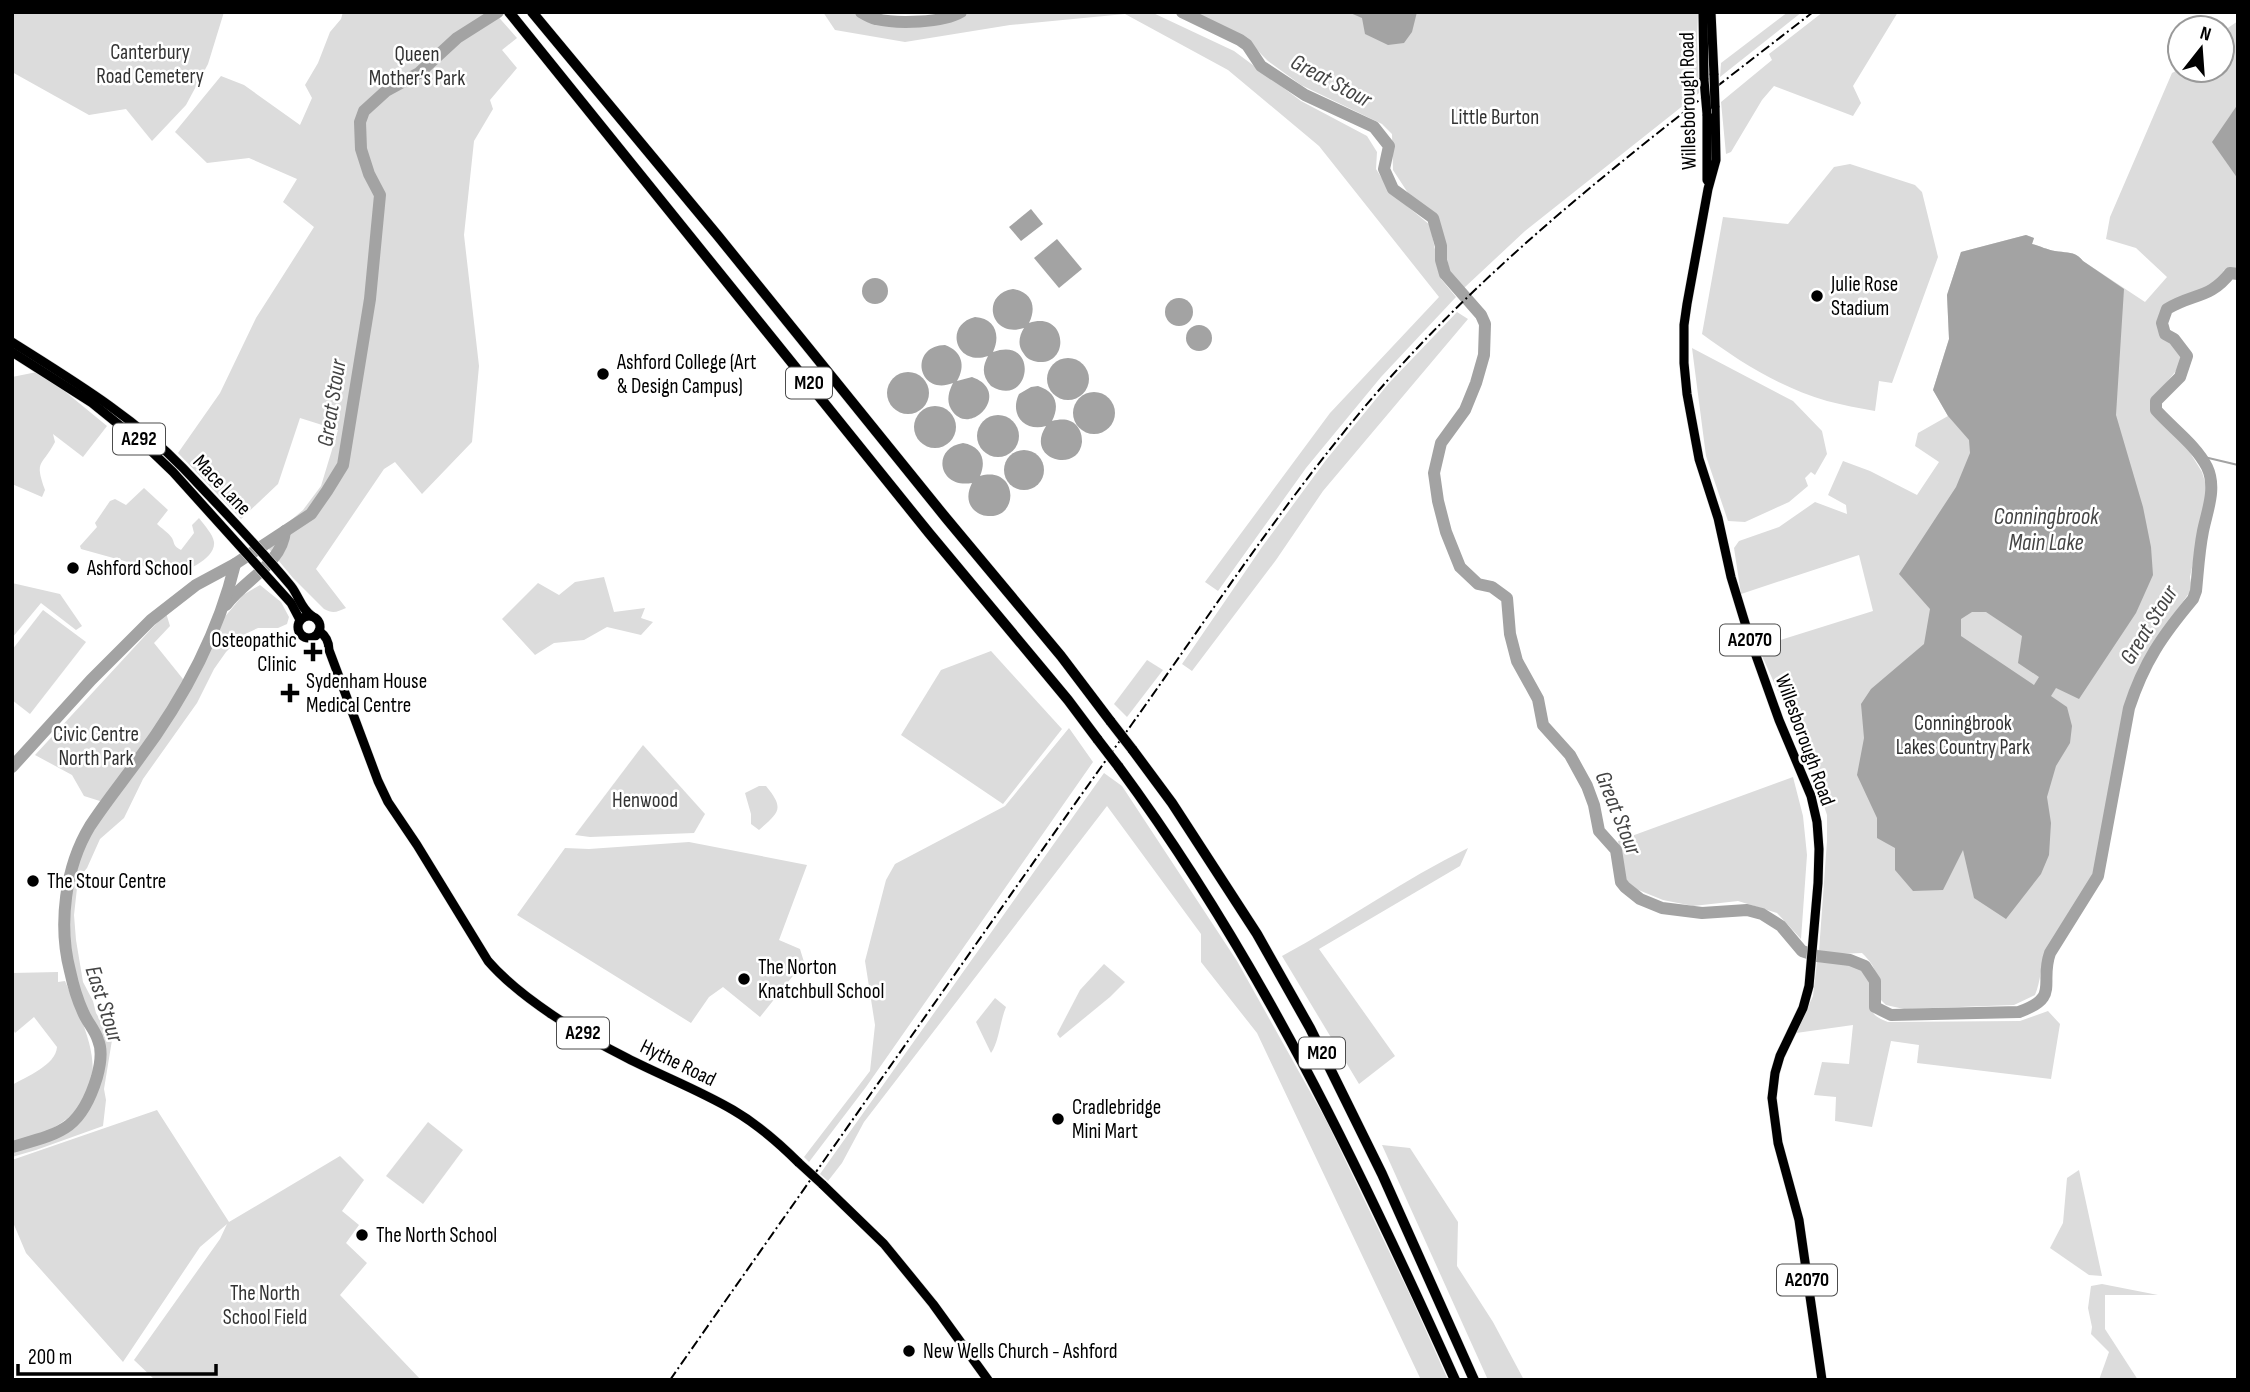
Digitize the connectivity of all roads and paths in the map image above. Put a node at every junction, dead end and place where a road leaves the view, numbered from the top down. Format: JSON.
{"nodes":[{"id":1,"x":509,"y":12,"type":"edge"},
{"id":2,"x":1703,"y":12,"type":"edge"},
{"id":3,"x":1711,"y":12,"type":"edge"},
{"id":4,"x":533,"y":14,"type":"edge"},
{"id":5,"x":1708,"y":189,"type":"junction"},
{"id":6,"x":14,"y":351,"type":"edge"},
{"id":7,"x":312,"y":616,"type":"junction"},
{"id":8,"x":300,"y":620,"type":"junction"},
{"id":9,"x":316,"y":634,"type":"junction"},
{"id":10,"x":988,"y":1380,"type":"edge"},
{"id":11,"x":1455,"y":1380,"type":"edge"},
{"id":12,"x":1474,"y":1380,"type":"edge"},
{"id":13,"x":1822,"y":1380,"type":"edge"}],
"edges":[{"from":1,"to":11,"type":"highway","number":"M20","bridge":true},
{"from":2,"to":5,"type":"main road","name":"Willesborough Road","number":"A2070","bridge":true},
{"from":3,"to":5,"type":"main road","name":"Willesborough Road","number":"A2070","bridge":true},
{"from":4,"to":12,"type":"highway","number":"M20","bridge":true},
{"from":5,"to":13,"type":"main road","name":"Willesborough Road","number":"A2070"},
{"from":6,"to":7,"type":"main road","name":"Mace Lane","number":"A292"},
{"from":6,"to":8,"type":"main road","name":"Mace Lane","number":"A292"},
{"from":7,"to":8,"type":"main road"},
{"from":7,"to":9,"type":"main road"},
{"from":8,"to":9,"type":"main road"},
{"from":9,"to":10,"type":"main road","name":"Hythe Road","number":"A292","bridge":true}]}
